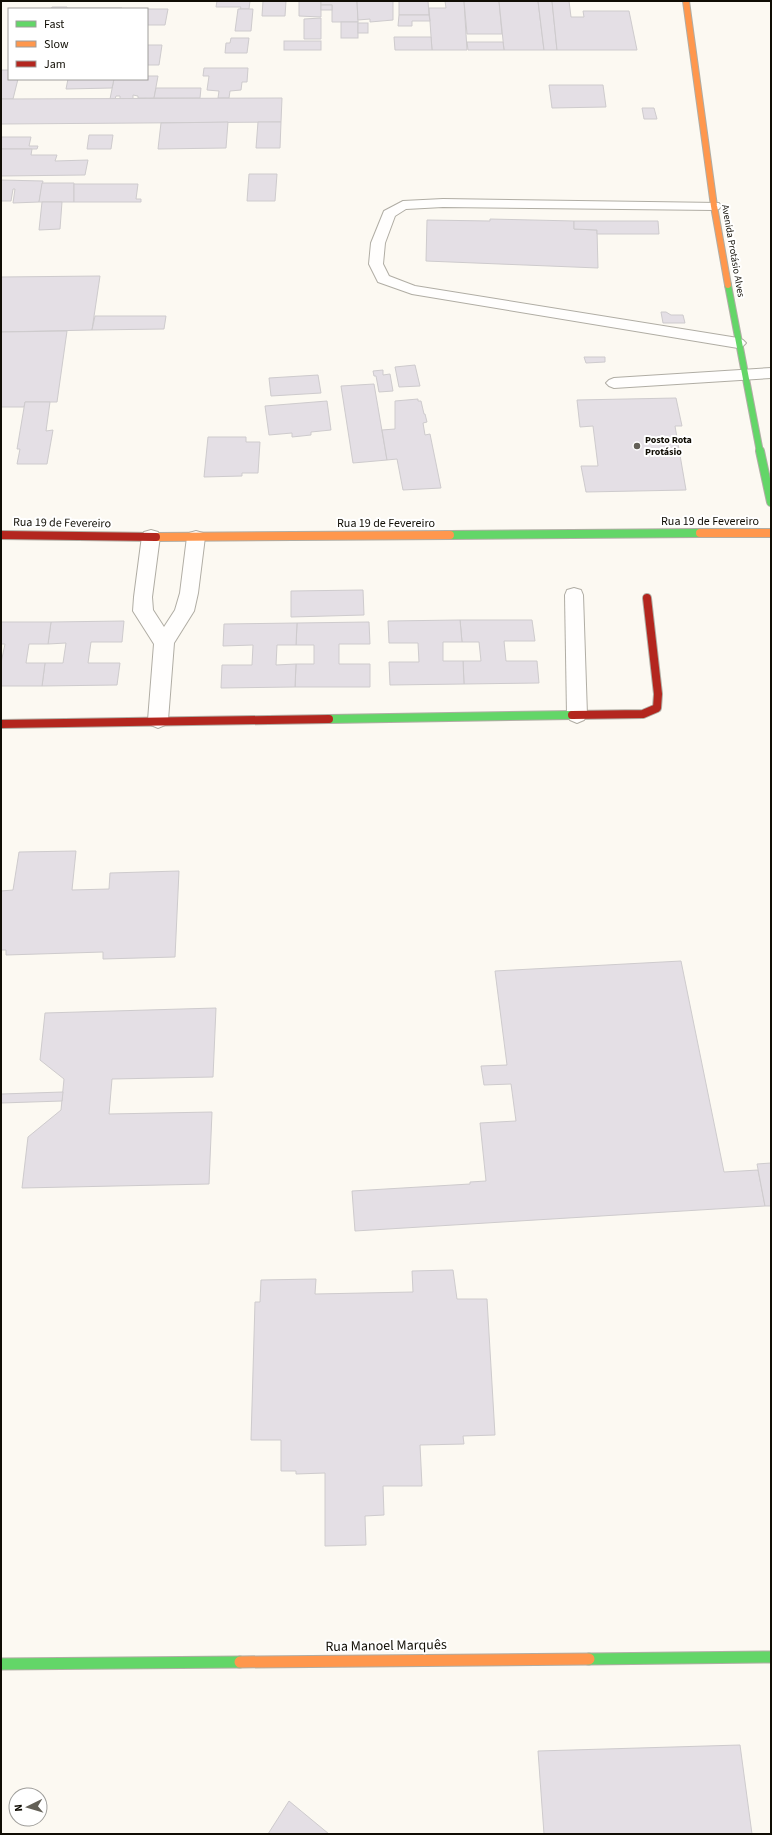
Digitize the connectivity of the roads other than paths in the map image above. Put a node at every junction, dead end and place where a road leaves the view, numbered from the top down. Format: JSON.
{"nodes":[{"id":1,"x":686,"y":1,"type":"edge"},
{"id":2,"x":714,"y":206,"type":"junction"},
{"id":3,"x":738,"y":343,"type":"junction"},
{"id":4,"x":771,"y":373,"type":"edge"},
{"id":5,"x":744,"y":374,"type":"junction"},
{"id":6,"x":614,"y":383,"type":"dead end"},
{"id":7,"x":771,"y":502,"type":"edge"},
{"id":8,"x":771,"y":533,"type":"edge"},
{"id":9,"x":1,"y":535,"type":"edge"},
{"id":10,"x":151,"y":536,"type":"junction"},
{"id":11,"x":196,"y":537,"type":"junction"},
{"id":12,"x":574,"y":595,"type":"dead end"},
{"id":13,"x":647,"y":598,"type":"dead end"},
{"id":14,"x":164,"y":643,"type":"junction"},
{"id":15,"x":577,"y":715,"type":"junction"},
{"id":16,"x":158,"y":720,"type":"junction"},
{"id":17,"x":1,"y":724,"type":"edge"},
{"id":18,"x":771,"y":1657,"type":"edge"},
{"id":19,"x":1,"y":1664,"type":"edge"}],
"edges":[{"from":1,"to":2,"type":"street","name":"Avenida Protásio Alves"},
{"from":2,"to":3,"type":"street","name":"Avenida Protásio Alves"},
{"from":2,"to":3,"type":"lane"},
{"from":3,"to":5,"type":"street","name":"Avenida Protásio Alves"},
{"from":4,"to":5,"type":"lane"},
{"from":5,"to":6,"type":"lane"},
{"from":5,"to":7,"type":"street","name":"Avenida Protásio Alves"},
{"from":8,"to":11,"type":"street","name":"Rua 19 de Fevereiro"},
{"from":9,"to":10,"type":"street","name":"Rua 19 de Fevereiro"},
{"from":10,"to":11,"type":"street","name":"Rua 19 de Fevereiro"},
{"from":10,"to":14,"type":"street"},
{"from":11,"to":14,"type":"street"},
{"from":12,"to":15,"type":"street"},
{"from":13,"to":15,"type":"street"},
{"from":14,"to":16,"type":"street"},
{"from":15,"to":16,"type":"street"},
{"from":16,"to":17,"type":"street"},
{"from":18,"to":19,"type":"street","name":"Rua Manoel Marquês"}]}
